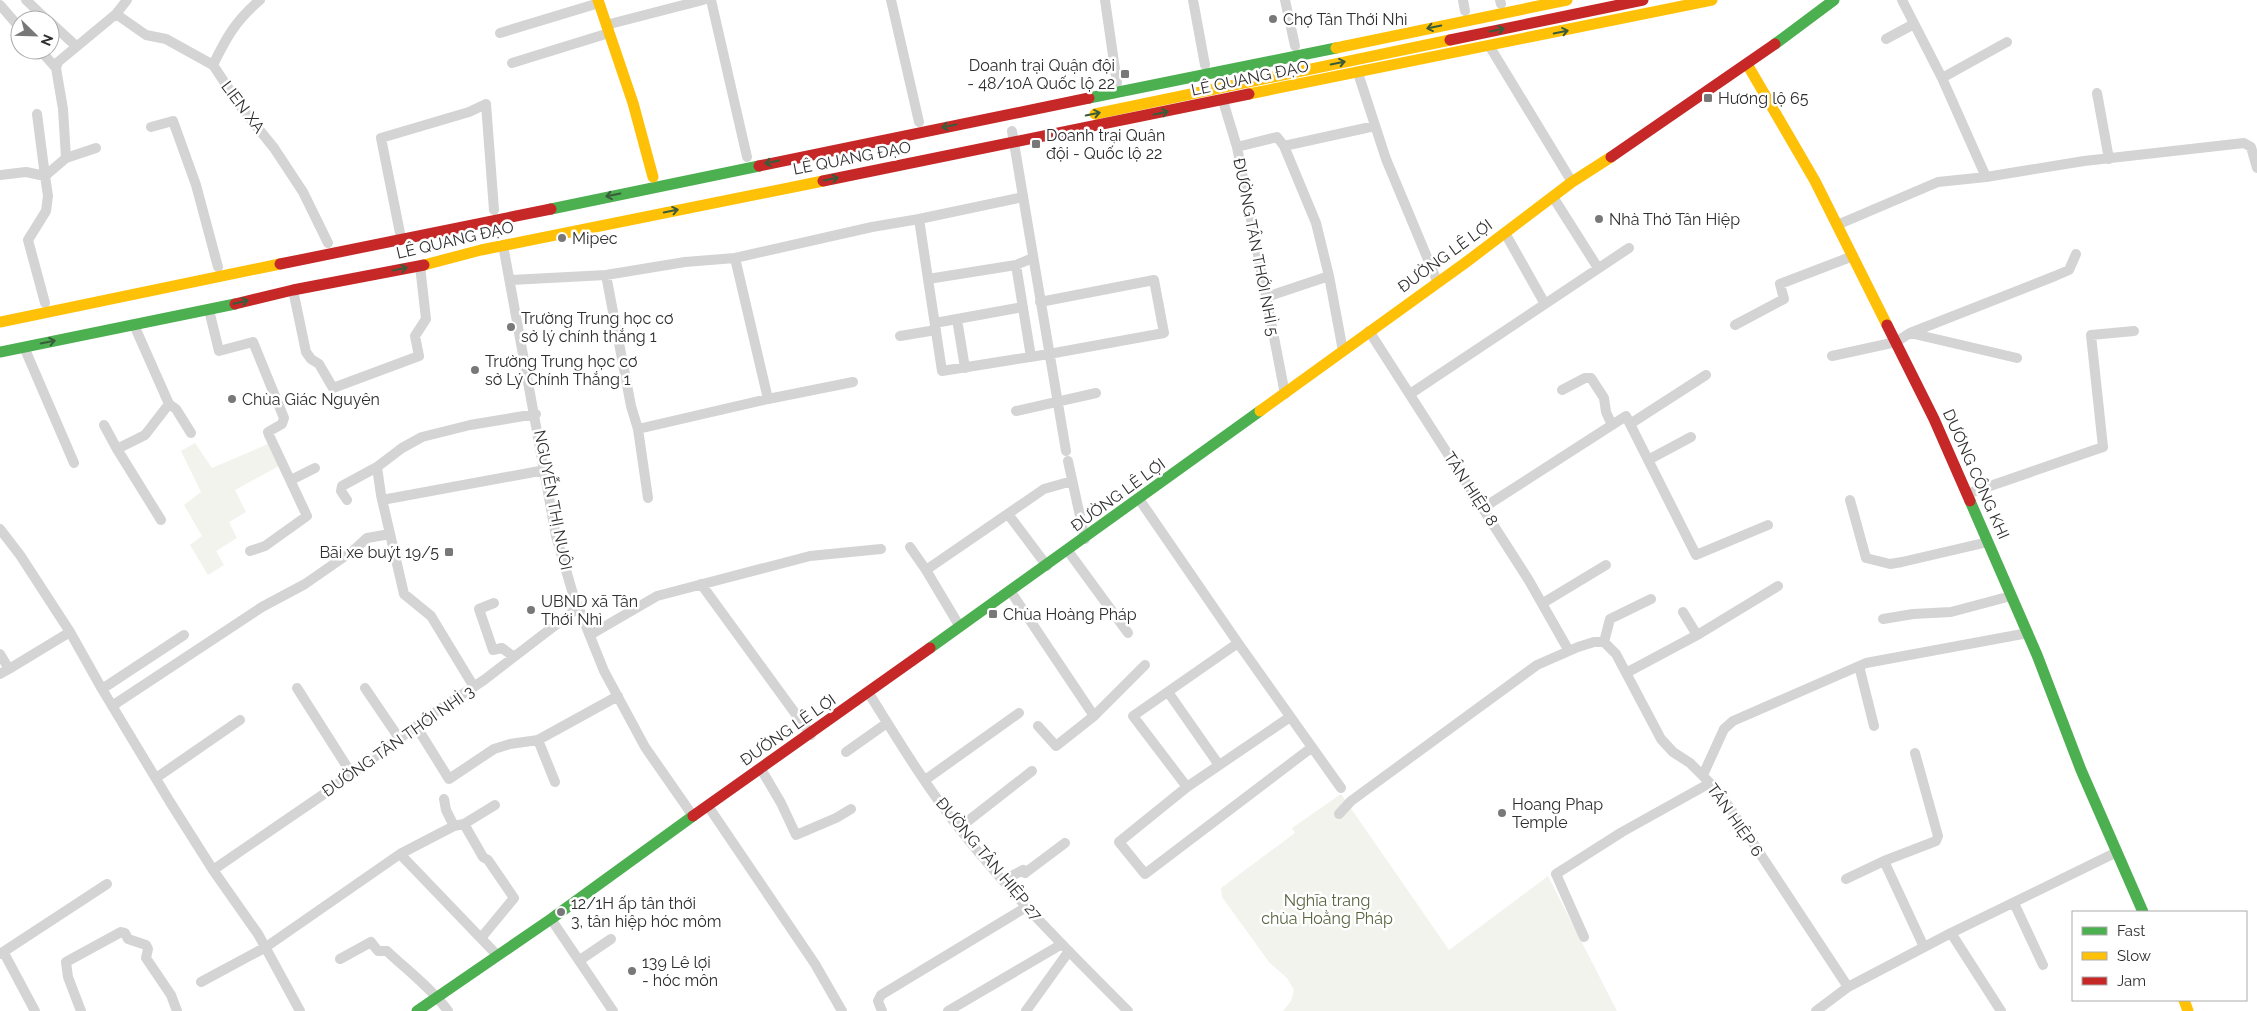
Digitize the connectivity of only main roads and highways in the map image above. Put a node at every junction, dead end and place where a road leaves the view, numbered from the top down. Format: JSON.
{"nodes":[{"id":1,"x":1520,"y":0,"type":"edge"},
{"id":2,"x":1567,"y":0,"type":"edge"},
{"id":3,"x":1643,"y":0,"type":"edge"},
{"id":4,"x":1712,"y":0,"type":"edge"},
{"id":5,"x":1834,"y":0,"type":"edge"},
{"id":6,"x":598,"y":1,"type":"edge"},
{"id":7,"x":1501,"y":2,"type":"edge"},
{"id":8,"x":1464,"y":6,"type":"edge"},
{"id":9,"x":1747,"y":64,"type":"junction"},
{"id":10,"x":1014,"y":136,"type":"junction"},
{"id":11,"x":653,"y":177,"type":"junction"},
{"id":12,"x":499,"y":228,"type":"junction"},
{"id":13,"x":400,"y":234,"type":"junction"},
{"id":14,"x":430,"y":251,"type":"dead end"},
{"id":15,"x":410,"y":256,"type":"dead end"},
{"id":16,"x":0,"y":312,"type":"edge"},
{"id":17,"x":0,"y":322,"type":"edge"},
{"id":18,"x":0,"y":341,"type":"edge"},
{"id":19,"x":0,"y":352,"type":"edge"},
{"id":20,"x":2143,"y":911,"type":"edge"},
{"id":21,"x":417,"y":1011,"type":"edge"}],
"edges":[{"from":1,"to":7,"type":"main road","name":"LÊ QUANG ĐẠO"},
{"from":2,"to":12,"type":"main road","name":"LÊ QUANG ĐẠO","one_way":true},
{"from":10,"to":3,"type":"main road","name":"LÊ QUANG ĐẠO","one_way":true},
{"from":10,"to":4,"type":"main road","name":"LÊ QUANG ĐẠO","one_way":true},
{"from":5,"to":9,"type":"main road","name":"ĐƯỜNG LÊ LỢI"},
{"from":6,"to":11,"type":"main road"},
{"from":7,"to":8,"type":"main road","name":"LÊ QUANG ĐẠO"},
{"from":8,"to":11,"type":"main road","name":"LÊ QUANG ĐẠO"},
{"from":9,"to":20,"type":"main road","name":"DƯƠNG CÔNG KHI"},
{"from":9,"to":21,"type":"main road","name":"ĐƯỜNG LÊ LỢI"},
{"from":12,"to":10,"type":"main road","name":"LÊ QUANG ĐẠO","one_way":true},
{"from":11,"to":12,"type":"main road","name":"LÊ QUANG ĐẠO"},
{"from":12,"to":13,"type":"main road","name":"LÊ QUANG ĐẠO"},
{"from":12,"to":14,"type":"main road","name":"LÊ QUANG ĐẠO"},
{"from":19,"to":12,"type":"main road","name":"LÊ QUANG ĐẠO","one_way":true},
{"from":13,"to":16,"type":"main road","name":"LÊ QUANG ĐẠO"},
{"from":13,"to":17,"type":"main road","name":"LÊ QUANG ĐẠO"},
{"from":15,"to":18,"type":"main road","name":"LÊ QUANG ĐẠO"}]}
